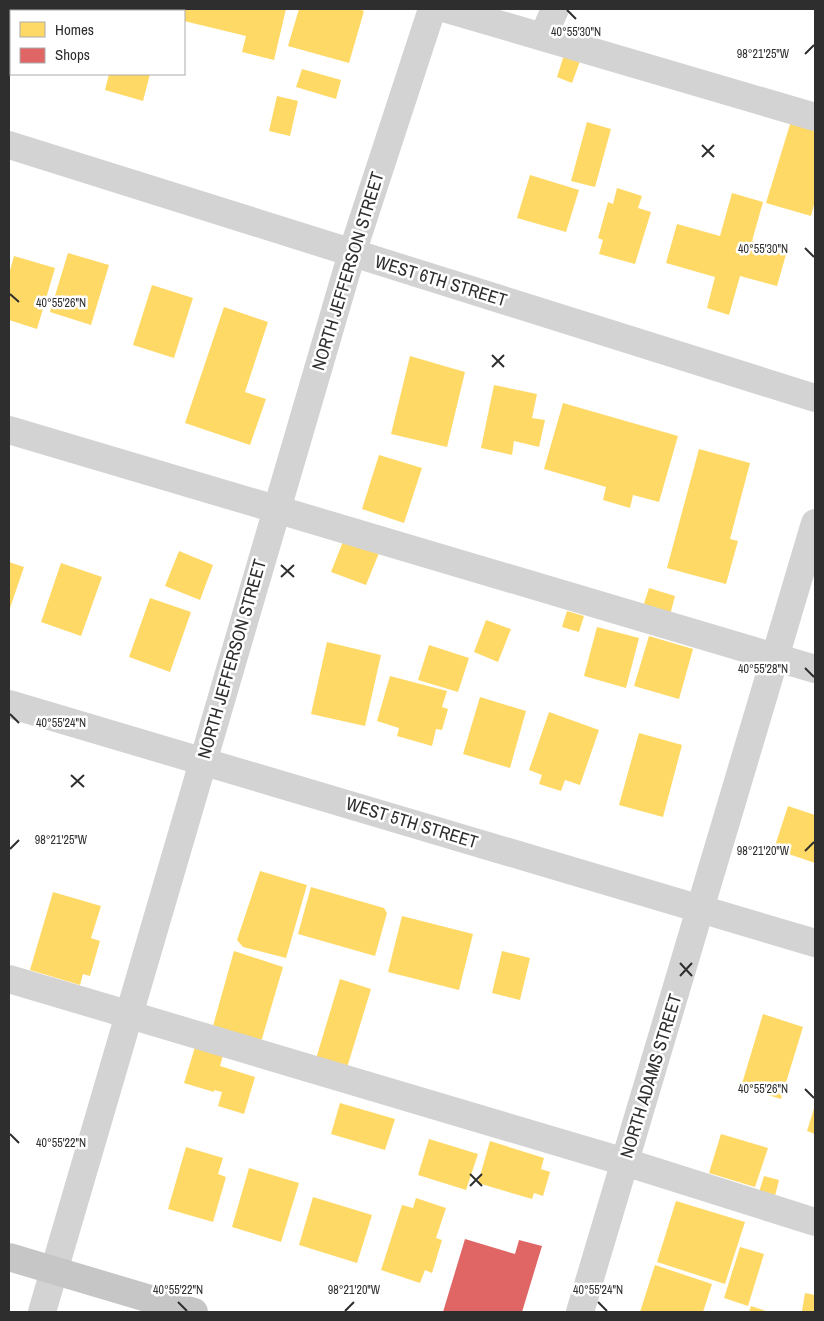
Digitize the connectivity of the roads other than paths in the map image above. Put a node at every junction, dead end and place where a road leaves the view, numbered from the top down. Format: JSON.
{"nodes":[{"id":1,"x":432,"y":9,"type":"edge"},
{"id":2,"x":447,"y":9,"type":"edge"},
{"id":3,"x":556,"y":9,"type":"edge"},
{"id":4,"x":543,"y":37,"type":"junction"},
{"id":5,"x":815,"y":117,"type":"edge"},
{"id":6,"x":9,"y":145,"type":"edge"},
{"id":7,"x":352,"y":253,"type":"junction"},
{"id":8,"x":815,"y":398,"type":"edge"},
{"id":9,"x":9,"y":430,"type":"edge"},
{"id":10,"x":276,"y":509,"type":"junction"},
{"id":11,"x":815,"y":523,"type":"edge"},
{"id":12,"x":775,"y":657,"type":"junction"},
{"id":13,"x":815,"y":669,"type":"edge"},
{"id":14,"x":9,"y":704,"type":"edge"},
{"id":15,"x":203,"y":761,"type":"junction"},
{"id":16,"x":700,"y":909,"type":"junction"},
{"id":17,"x":815,"y":943,"type":"edge"},
{"id":18,"x":9,"y":978,"type":"edge"},
{"id":19,"x":129,"y":1014,"type":"junction"},
{"id":20,"x":625,"y":1162,"type":"junction"},
{"id":21,"x":815,"y":1222,"type":"edge"},
{"id":22,"x":9,"y":1257,"type":"edge"},
{"id":23,"x":54,"y":1270,"type":"junction"},
{"id":24,"x":42,"y":1312,"type":"edge"},
{"id":25,"x":194,"y":1312,"type":"edge"},
{"id":26,"x":580,"y":1312,"type":"edge"}],
"edges":[{"from":1,"to":7,"type":"street","name":"NORTH JEFFERSON STREET"},
{"from":2,"to":4,"type":"street"},
{"from":3,"to":4,"type":"street"},
{"from":4,"to":5,"type":"street"},
{"from":6,"to":7,"type":"street","name":"WEST 6TH STREET"},
{"from":7,"to":8,"type":"street","name":"WEST 6TH STREET"},
{"from":7,"to":10,"type":"street","name":"NORTH JEFFERSON STREET"},
{"from":9,"to":10,"type":"street"},
{"from":10,"to":12,"type":"street"},
{"from":10,"to":15,"type":"street","name":"NORTH JEFFERSON STREET"},
{"from":11,"to":12,"type":"street","name":"NORTH ADAMS STREET"},
{"from":12,"to":13,"type":"street"},
{"from":12,"to":16,"type":"street","name":"NORTH ADAMS STREET"},
{"from":14,"to":15,"type":"street","name":"WEST 5TH STREET"},
{"from":15,"to":16,"type":"street","name":"WEST 5TH STREET"},
{"from":15,"to":19,"type":"street","name":"NORTH JEFFERSON STREET"},
{"from":16,"to":17,"type":"street","name":"WEST 5TH STREET"},
{"from":16,"to":20,"type":"street","name":"NORTH ADAMS STREET"},
{"from":18,"to":19,"type":"street"},
{"from":19,"to":20,"type":"street"},
{"from":19,"to":23,"type":"street","name":"NORTH JEFFERSON STREET"},
{"from":20,"to":21,"type":"street"},
{"from":20,"to":26,"type":"street","name":"NORTH ADAMS STREET"},
{"from":22,"to":23,"type":"main road"},
{"from":23,"to":24,"type":"street","name":"NORTH JEFFERSON STREET"},
{"from":23,"to":25,"type":"main road"}]}
